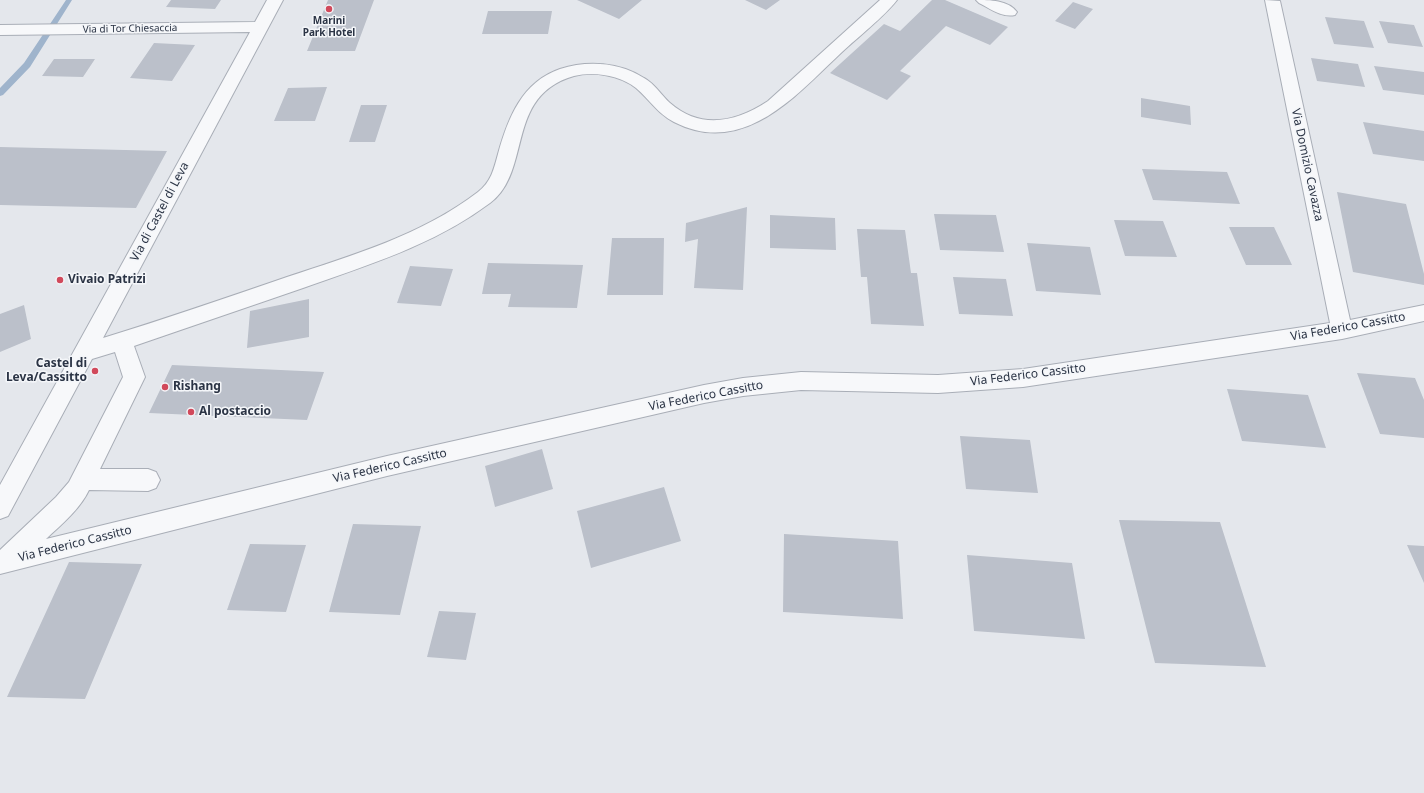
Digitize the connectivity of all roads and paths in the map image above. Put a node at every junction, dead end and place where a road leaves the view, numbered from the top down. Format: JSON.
{"nodes":[{"id":1,"x":276,"y":0,"type":"edge"},
{"id":2,"x":889,"y":0,"type":"edge"},
{"id":3,"x":984,"y":0,"type":"edge"},
{"id":4,"x":1272,"y":1,"type":"edge"},
{"id":5,"x":1009,"y":12,"type":"dead end"},
{"id":6,"x":260,"y":27,"type":"junction"},
{"id":7,"x":0,"y":30,"type":"edge"},
{"id":8,"x":1424,"y":313,"type":"edge"},
{"id":9,"x":1342,"y":330,"type":"junction"},
{"id":10,"x":122,"y":342,"type":"junction"},
{"id":11,"x":84,"y":353,"type":"junction"},
{"id":12,"x":83,"y":479,"type":"junction"},
{"id":13,"x":148,"y":480,"type":"dead end"},
{"id":14,"x":0,"y":508,"type":"edge"},
{"id":15,"x":4,"y":561,"type":"edge"}],
"edges":[{"from":1,"to":6,"type":"street","name":"Via di Castel di Leva"},
{"from":2,"to":10,"type":"street"},
{"from":3,"to":5,"type":"street"},
{"from":4,"to":9,"type":"street","name":"Via Domizio Cavazza"},
{"from":6,"to":7,"type":"street","name":"Via di Tor Chiesaccia"},
{"from":6,"to":11,"type":"street","name":"Via di Castel di Leva"},
{"from":8,"to":9,"type":"street","name":"Via Federico Cassitto"},
{"from":9,"to":15,"type":"street","name":"Via Federico Cassitto"},
{"from":10,"to":11,"type":"street"},
{"from":10,"to":12,"type":"street"},
{"from":11,"to":14,"type":"street","name":"Via di Castel di Leva"},
{"from":12,"to":13,"type":"street"},
{"from":12,"to":15,"type":"street"}]}
